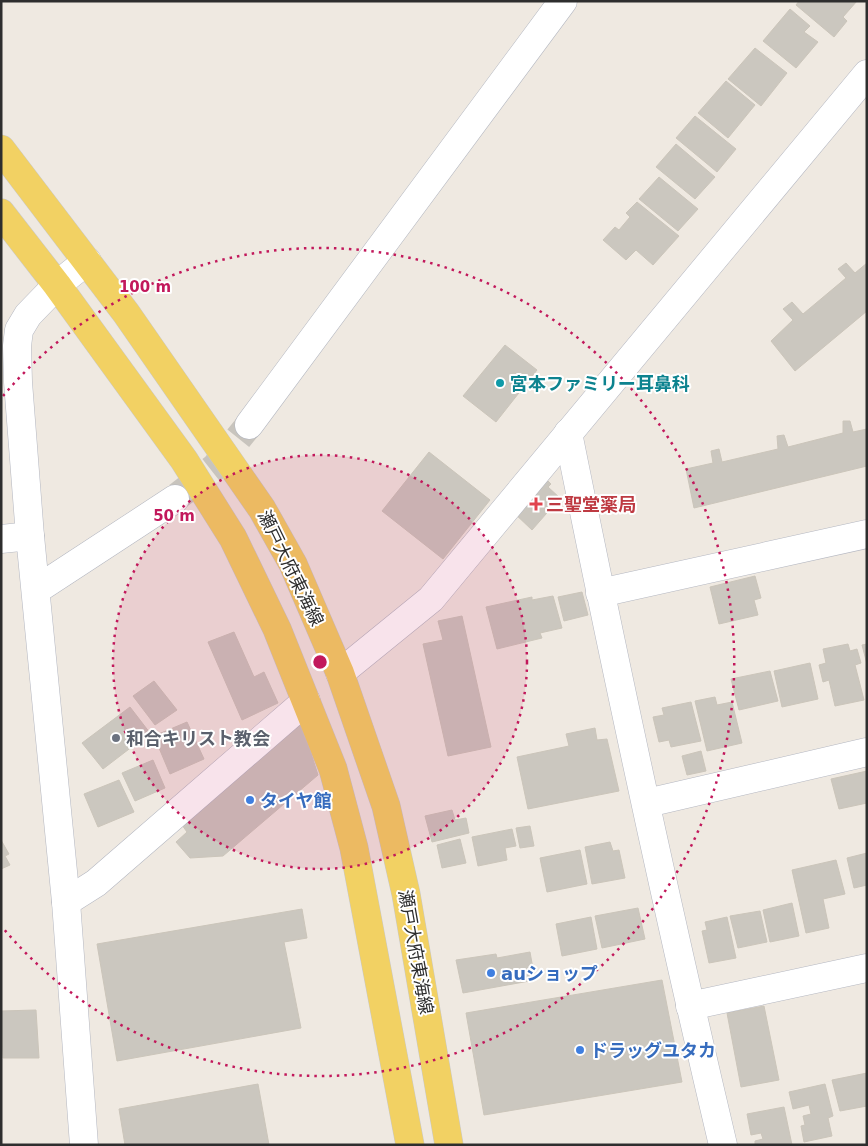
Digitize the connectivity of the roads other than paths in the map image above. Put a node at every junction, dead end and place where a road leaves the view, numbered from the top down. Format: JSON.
{"nodes":[{"id":1,"x":563,"y":1,"type":"edge"},
{"id":2,"x":867,"y":74,"type":"edge"},
{"id":3,"x":1,"y":149,"type":"edge"},
{"id":4,"x":1,"y":214,"type":"edge"},
{"id":5,"x":87,"y":261,"type":"junction"},
{"id":6,"x":57,"y":285,"type":"junction"},
{"id":7,"x":249,"y":425,"type":"tunnel mouth"},
{"id":8,"x":568,"y":434,"type":"junction"},
{"id":9,"x":175,"y":499,"type":"tunnel mouth"},
{"id":10,"x":867,"y":534,"type":"edge"},
{"id":11,"x":30,"y":536,"type":"junction"},
{"id":12,"x":1,"y":539,"type":"edge"},
{"id":13,"x":36,"y":590,"type":"junction"},
{"id":14,"x":600,"y":593,"type":"junction"},
{"id":15,"x":340,"y":673,"type":"junction"},
{"id":16,"x":306,"y":701,"type":"junction"},
{"id":17,"x":867,"y":752,"type":"edge"},
{"id":18,"x":647,"y":803,"type":"junction"},
{"id":19,"x":66,"y":902,"type":"junction"},
{"id":20,"x":867,"y":968,"type":"edge"},
{"id":21,"x":690,"y":1006,"type":"junction"},
{"id":22,"x":84,"y":1145,"type":"edge"},
{"id":23,"x":410,"y":1145,"type":"edge"},
{"id":24,"x":449,"y":1145,"type":"edge"},
{"id":25,"x":723,"y":1145,"type":"edge"}],
"edges":[{"from":1,"to":7,"type":"street"},
{"from":2,"to":8,"type":"street"},
{"from":3,"to":5,"type":"main road","name":"瀬戸大府東海線"},
{"from":4,"to":6,"type":"main road"},
{"from":5,"to":6,"type":"street"},
{"from":5,"to":15,"type":"main road","name":"瀬戸大府東海線"},
{"from":6,"to":11,"type":"street"},
{"from":6,"to":16,"type":"main road"},
{"from":8,"to":14,"type":"street"},
{"from":8,"to":15,"type":"street"},
{"from":9,"to":13,"type":"street"},
{"from":10,"to":14,"type":"street"},
{"from":11,"to":12,"type":"street"},
{"from":11,"to":13,"type":"street"},
{"from":13,"to":19,"type":"street"},
{"from":14,"to":18,"type":"street"},
{"from":15,"to":24,"type":"main road","name":"瀬戸大府東海線"},
{"from":16,"to":19,"type":"street"},
{"from":16,"to":23,"type":"main road"},
{"from":17,"to":18,"type":"street"},
{"from":18,"to":21,"type":"street"},
{"from":19,"to":22,"type":"street"},
{"from":20,"to":21,"type":"street"},
{"from":21,"to":25,"type":"street"}]}
